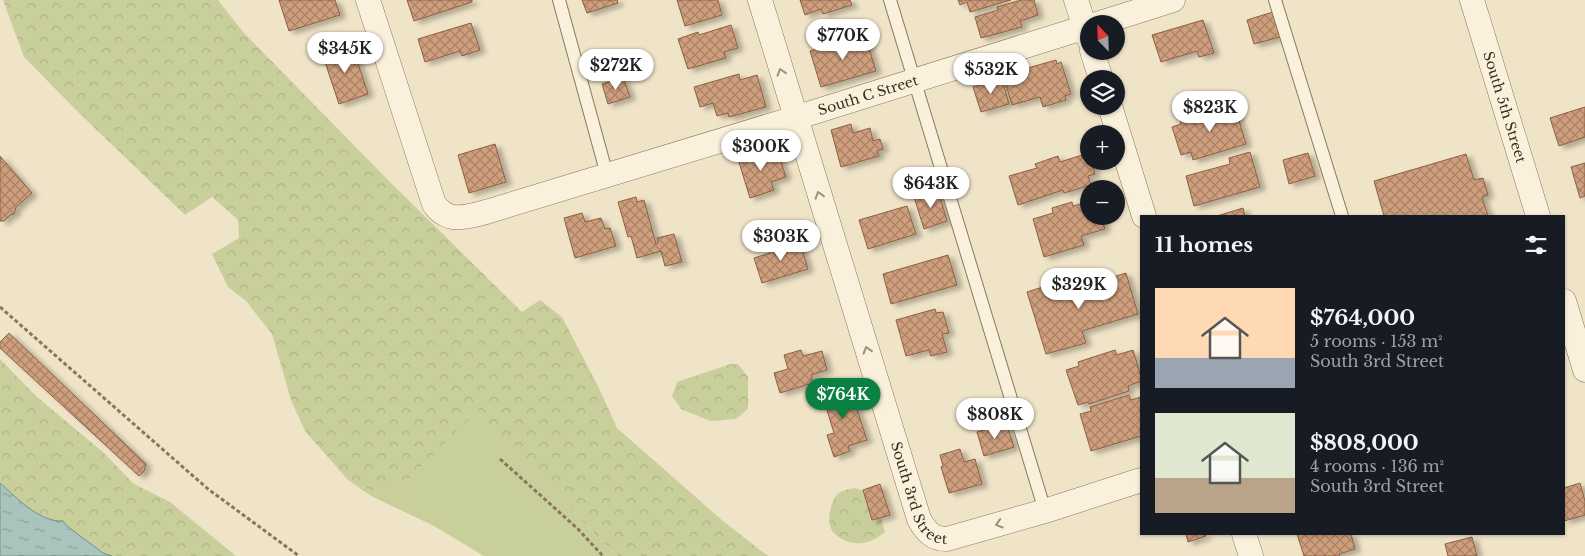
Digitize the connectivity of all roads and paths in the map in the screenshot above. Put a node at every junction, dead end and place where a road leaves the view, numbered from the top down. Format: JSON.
{"nodes":[{"id":1,"x":368,"y":0,"type":"edge"},
{"id":2,"x":559,"y":0,"type":"edge"},
{"id":3,"x":760,"y":0,"type":"edge"},
{"id":4,"x":890,"y":0,"type":"edge"},
{"id":5,"x":1076,"y":0,"type":"edge"},
{"id":6,"x":1173,"y":0,"type":"edge"},
{"id":7,"x":1275,"y":0,"type":"edge"},
{"id":8,"x":1472,"y":0,"type":"edge"},
{"id":9,"x":1083,"y":15,"type":"edge"},
{"id":10,"x":1125,"y":17,"type":"edge"},
{"id":11,"x":1080,"y":33,"type":"edge"},
{"id":12,"x":914,"y":81,"type":"junction"},
{"id":13,"x":1113,"y":115,"type":"edge"},
{"id":14,"x":795,"y":118,"type":"junction"},
{"id":15,"x":607,"y":175,"type":"junction"},
{"id":16,"x":1144,"y":215,"type":"edge"},
{"id":17,"x":1342,"y":215,"type":"edge"},
{"id":18,"x":1538,"y":215,"type":"edge"},
{"id":19,"x":1565,"y":305,"type":"edge"},
{"id":20,"x":0,"y":307,"type":"edge"},
{"id":21,"x":1575,"y":342,"type":"edge"},
{"id":22,"x":1585,"y":370,"type":"edge"},
{"id":23,"x":500,"y":458,"type":"dead end"},
{"id":24,"x":1140,"y":480,"type":"edge"},
{"id":25,"x":1045,"y":511,"type":"junction"},
{"id":26,"x":1244,"y":535,"type":"edge"},
{"id":27,"x":299,"y":556,"type":"edge"},
{"id":28,"x":603,"y":556,"type":"edge"},
{"id":29,"x":1251,"y":556,"type":"edge"}],
"edges":[{"from":1,"to":15,"type":"street","name":"South C Street"},
{"from":2,"to":15,"type":"lane"},
{"from":14,"to":3,"type":"street","name":"South 3rd Street","one_way":true},
{"from":4,"to":12,"type":"lane"},
{"from":5,"to":9,"type":"street"},
{"from":6,"to":10,"type":"street","name":"South C Street"},
{"from":7,"to":17,"type":"lane"},
{"from":8,"to":18,"type":"street","name":"South 5th Street"},
{"from":11,"to":12,"type":"street","name":"South C Street"},
{"from":12,"to":14,"type":"street","name":"South C Street"},
{"from":12,"to":25,"type":"lane"},
{"from":13,"to":16,"type":"street"},
{"from":14,"to":15,"type":"street","name":"South C Street"},
{"from":25,"to":14,"type":"street","name":"South 3rd Street","one_way":true},
{"from":19,"to":21,"type":"street"},
{"from":20,"to":27,"type":"path"},
{"from":21,"to":22,"type":"street"},
{"from":23,"to":28,"type":"path"},
{"from":24,"to":25,"type":"street","name":"South 3rd Street"},
{"from":26,"to":29,"type":"street"}]}
